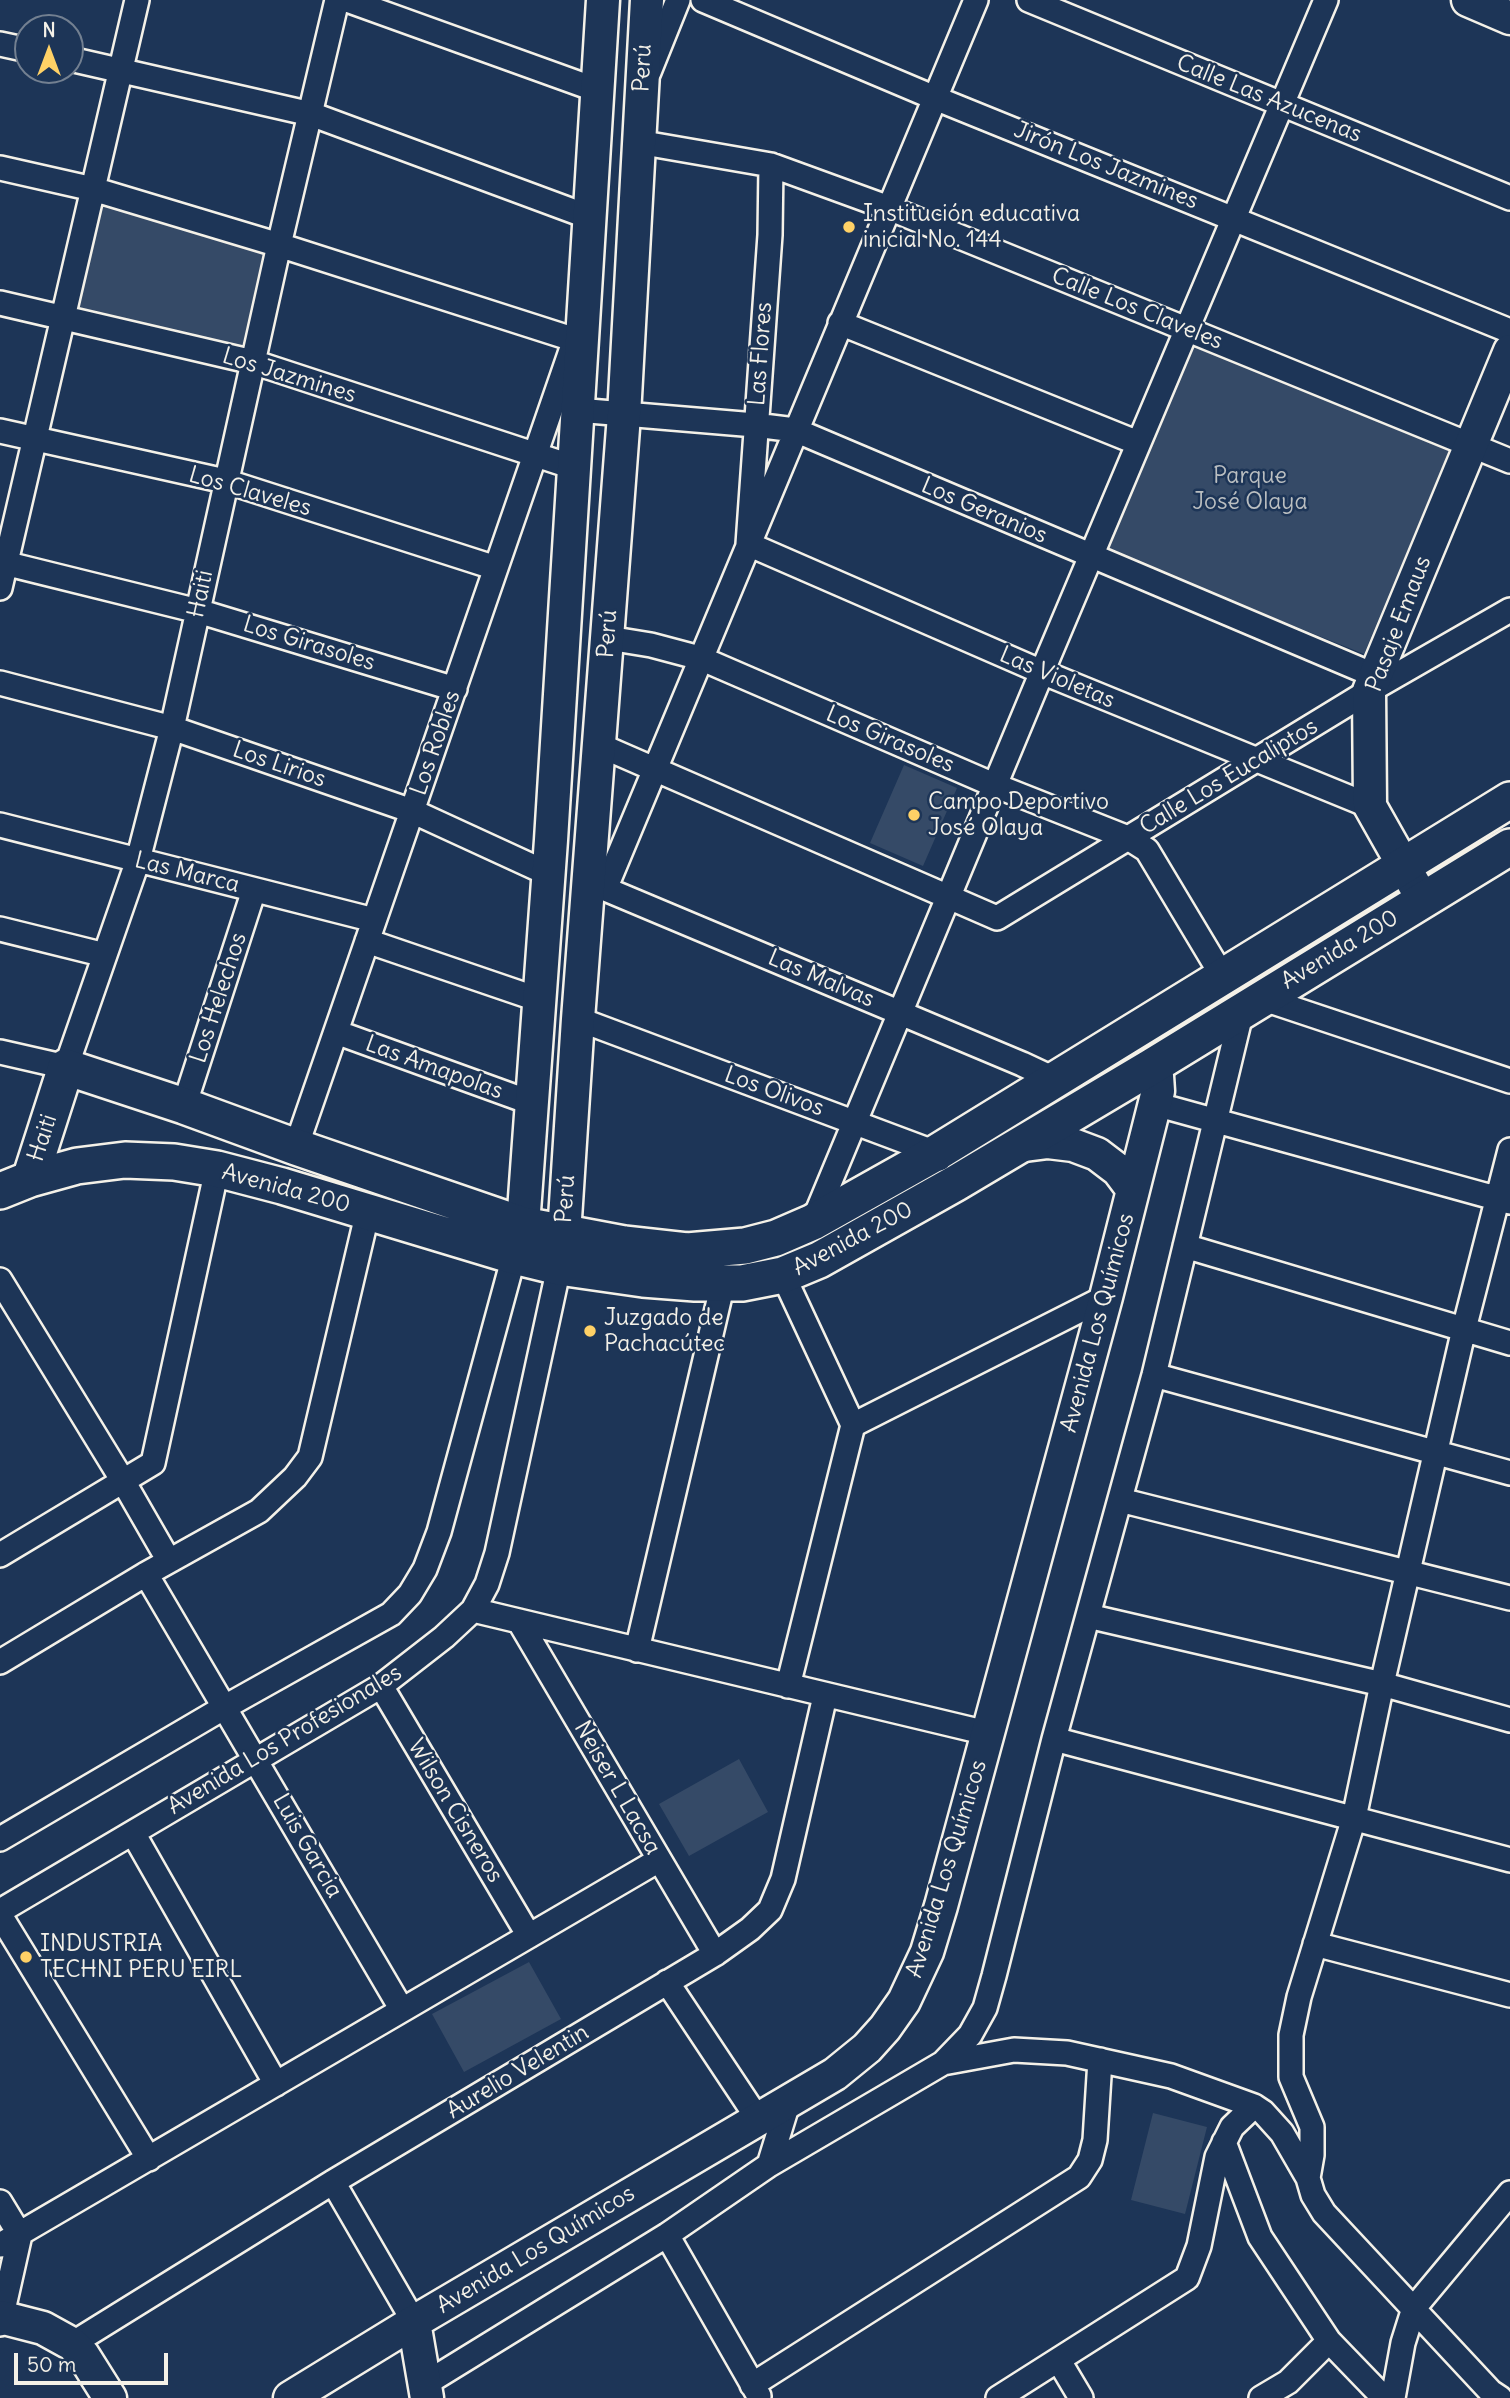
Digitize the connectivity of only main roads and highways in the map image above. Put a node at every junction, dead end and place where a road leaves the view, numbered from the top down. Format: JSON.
{"nodes":[{"id":1,"x":603,"y":0,"type":"edge"},
{"id":2,"x":647,"y":0,"type":"edge"},
{"id":3,"x":1468,"y":0,"type":"edge"},
{"id":4,"x":1510,"y":18,"type":"edge"},
{"id":5,"x":1510,"y":351,"type":"edge"},
{"id":6,"x":566,"y":592,"type":"junction"},
{"id":7,"x":611,"y":594,"type":"junction"},
{"id":8,"x":1510,"y":800,"type":"edge"},
{"id":9,"x":1510,"y":847,"type":"edge"},
{"id":10,"x":1403,"y":864,"type":"junction"},
{"id":11,"x":1423,"y":900,"type":"junction"},
{"id":12,"x":66,"y":1067,"type":"joint"},
{"id":13,"x":1151,"y":1067,"type":"junction"},
{"id":14,"x":1017,"y":1146,"type":"junction"},
{"id":15,"x":15,"y":1185,"type":"edge"},
{"id":16,"x":1133,"y":1190,"type":"junction"},
{"id":17,"x":518,"y":1240,"type":"junction"},
{"id":18,"x":561,"y":1251,"type":"junction"},
{"id":19,"x":1,"y":2320,"type":"edge"},
{"id":20,"x":414,"y":2322,"type":"junction"},
{"id":21,"x":419,"y":2393,"type":"edge"},
{"id":22,"x":110,"y":2398,"type":"edge"},
{"id":23,"x":290,"y":2398,"type":"edge"}],
"edges":[{"from":1,"to":6,"type":"main road","name":"Perú"},
{"from":2,"to":7,"type":"main road","name":"Perú"},
{"from":3,"to":4,"type":"main road"},
{"from":5,"to":10,"type":"main road","name":"Pasaje Emaus"},
{"from":6,"to":7,"type":"main road"},
{"from":6,"to":17,"type":"main road","name":"Perú"},
{"from":7,"to":18,"type":"main road","name":"Perú"},
{"from":8,"to":10,"type":"main road","name":"Avenida 200"},
{"from":9,"to":11,"type":"main road","name":"Avenida 200"},
{"from":10,"to":11,"type":"main road","name":"Pasaje Emaus"},
{"from":10,"to":18,"type":"main road","name":"Avenida 200"},
{"from":11,"to":13,"type":"main road","name":"Avenida 200"},
{"from":12,"to":15,"type":"main road","name":"Haiti"},
{"from":12,"to":17,"type":"main road","name":"Avenida 200"},
{"from":13,"to":14,"type":"main road","name":"Avenida 200"},
{"from":13,"to":16,"type":"main road","name":"Avenida Los Químicos"},
{"from":14,"to":16,"type":"main road"},
{"from":14,"to":18,"type":"main road","name":"Avenida 200"},
{"from":15,"to":17,"type":"main road","name":"Avenida 200"},
{"from":16,"to":20,"type":"main road","name":"Avenida Los Químicos"},
{"from":17,"to":18,"type":"main road","name":"Avenida 200"},
{"from":19,"to":22,"type":"main road"},
{"from":20,"to":21,"type":"main road"},
{"from":20,"to":23,"type":"main road","name":"Avenida Los Químicos"}]}
